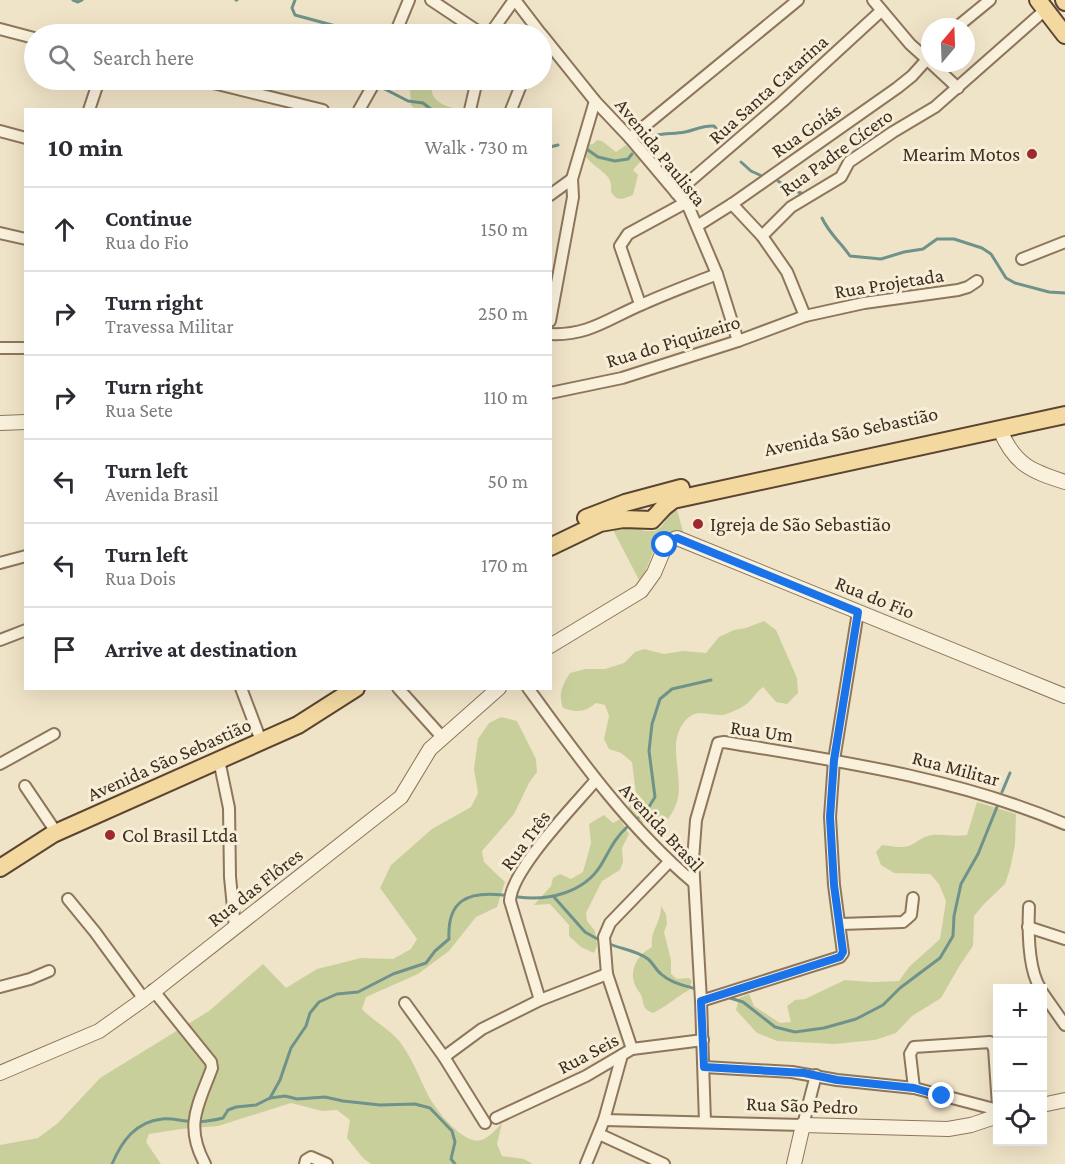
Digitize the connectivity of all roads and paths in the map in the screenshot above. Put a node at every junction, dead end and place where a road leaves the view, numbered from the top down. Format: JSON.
{"nodes":[{"id":1,"x":409,"y":0,"type":"edge"},
{"id":2,"x":431,"y":0,"type":"edge"},
{"id":3,"x":515,"y":0,"type":"edge"},
{"id":4,"x":798,"y":0,"type":"edge"},
{"id":5,"x":873,"y":0,"type":"edge"},
{"id":6,"x":990,"y":0,"type":"edge"},
{"id":7,"x":1044,"y":3,"type":"edge"},
{"id":8,"x":881,"y":11,"type":"junction"},
{"id":9,"x":968,"y":18,"type":"edge"},
{"id":10,"x":1065,"y":19,"type":"edge"},
{"id":11,"x":399,"y":24,"type":"edge"},
{"id":12,"x":467,"y":24,"type":"edge"},
{"id":13,"x":497,"y":24,"type":"edge"},
{"id":14,"x":533,"y":24,"type":"edge"},
{"id":15,"x":0,"y":29,"type":"edge"},
{"id":16,"x":24,"y":35,"type":"edge"},
{"id":17,"x":1065,"y":35,"type":"edge"},
{"id":18,"x":921,"y":53,"type":"edge"},
{"id":19,"x":552,"y":56,"type":"edge"},
{"id":20,"x":921,"y":68,"type":"edge"},
{"id":21,"x":942,"y":72,"type":"edge"},
{"id":22,"x":958,"y":88,"type":"junction"},
{"id":23,"x":96,"y":90,"type":"edge"},
{"id":24,"x":236,"y":90,"type":"edge"},
{"id":25,"x":370,"y":90,"type":"edge"},
{"id":26,"x":475,"y":90,"type":"edge"},
{"id":27,"x":519,"y":90,"type":"edge"},
{"id":28,"x":595,"y":101,"type":"junction"},
{"id":29,"x":285,"y":104,"type":"edge"},
{"id":30,"x":90,"y":108,"type":"edge"},
{"id":31,"x":310,"y":108,"type":"edge"},
{"id":32,"x":360,"y":108,"type":"edge"},
{"id":33,"x":470,"y":108,"type":"edge"},
{"id":34,"x":512,"y":108,"type":"edge"},
{"id":35,"x":0,"y":131,"type":"edge"},
{"id":36,"x":24,"y":137,"type":"edge"},
{"id":37,"x":630,"y":138,"type":"junction"},
{"id":38,"x":572,"y":180,"type":"junction"},
{"id":39,"x":676,"y":193,"type":"junction"},
{"id":40,"x":552,"y":194,"type":"edge"},
{"id":41,"x":685,"y":203,"type":"junction"},
{"id":42,"x":732,"y":204,"type":"junction"},
{"id":43,"x":697,"y":226,"type":"junction"},
{"id":44,"x":0,"y":233,"type":"edge"},
{"id":45,"x":762,"y":236,"type":"junction"},
{"id":46,"x":24,"y":239,"type":"edge"},
{"id":47,"x":1065,"y":242,"type":"edge"},
{"id":48,"x":1022,"y":260,"type":"dead end"},
{"id":49,"x":717,"y":274,"type":"junction"},
{"id":50,"x":977,"y":281,"type":"dead end"},
{"id":51,"x":640,"y":304,"type":"junction"},
{"id":52,"x":552,"y":310,"type":"edge"},
{"id":53,"x":805,"y":316,"type":"junction"},
{"id":54,"x":552,"y":334,"type":"edge"},
{"id":55,"x":738,"y":341,"type":"junction"},
{"id":56,"x":0,"y":348,"type":"edge"},
{"id":57,"x":23,"y":348,"type":"dead end"},
{"id":58,"x":552,"y":393,"type":"edge"},
{"id":59,"x":1065,"y":406,"type":"edge"},
{"id":60,"x":1065,"y":415,"type":"edge"},
{"id":61,"x":24,"y":422,"type":"edge"},
{"id":62,"x":0,"y":423,"type":"edge"},
{"id":63,"x":1000,"y":430,"type":"junction"},
{"id":64,"x":1065,"y":483,"type":"edge"},
{"id":65,"x":643,"y":498,"type":"junction"},
{"id":66,"x":651,"y":518,"type":"junction"},
{"id":67,"x":552,"y":535,"type":"edge"},
{"id":68,"x":552,"y":546,"type":"edge"},
{"id":69,"x":24,"y":557,"type":"edge"},
{"id":70,"x":0,"y":563,"type":"edge"},
{"id":71,"x":858,"y":612,"type":"junction"},
{"id":72,"x":24,"y":631,"type":"edge"},
{"id":73,"x":0,"y":640,"type":"edge"},
{"id":74,"x":552,"y":645,"type":"edge"},
{"id":75,"x":242,"y":690,"type":"edge"},
{"id":76,"x":338,"y":690,"type":"edge"},
{"id":77,"x":353,"y":690,"type":"edge"},
{"id":78,"x":400,"y":690,"type":"edge"},
{"id":79,"x":497,"y":690,"type":"edge"},
{"id":80,"x":529,"y":690,"type":"edge"},
{"id":81,"x":1065,"y":696,"type":"edge"},
{"id":82,"x":258,"y":733,"type":"junction"},
{"id":83,"x":54,"y":734,"type":"dead end"},
{"id":84,"x":442,"y":737,"type":"junction"},
{"id":85,"x":219,"y":760,"type":"junction"},
{"id":86,"x":834,"y":760,"type":"junction"},
{"id":87,"x":0,"y":764,"type":"edge"},
{"id":88,"x":595,"y":781,"type":"junction"},
{"id":89,"x":25,"y":786,"type":"dead end"},
{"id":90,"x":1065,"y":824,"type":"edge"},
{"id":91,"x":52,"y":826,"type":"junction"},
{"id":92,"x":0,"y":860,"type":"edge"},
{"id":93,"x":669,"y":862,"type":"junction"},
{"id":94,"x":0,"y":868,"type":"edge"},
{"id":95,"x":693,"y":882,"type":"junction"},
{"id":96,"x":912,"y":898,"type":"dead end"},
{"id":97,"x":68,"y":899,"type":"dead end"},
{"id":98,"x":1029,"y":907,"type":"dead end"},
{"id":99,"x":840,"y":924,"type":"junction"},
{"id":100,"x":1028,"y":927,"type":"junction"},
{"id":101,"x":236,"y":928,"type":"junction"},
{"id":102,"x":1065,"y":939,"type":"edge"},
{"id":103,"x":50,"y":971,"type":"dead end"},
{"id":104,"x":607,"y":974,"type":"junction"},
{"id":105,"x":1038,"y":984,"type":"edge"},
{"id":106,"x":0,"y":987,"type":"edge"},
{"id":107,"x":148,"y":994,"type":"junction"},
{"id":108,"x":1047,"y":999,"type":"edge"},
{"id":109,"x":540,"y":1000,"type":"junction"},
{"id":110,"x":701,"y":1001,"type":"junction"},
{"id":111,"x":405,"y":1003,"type":"dead end"},
{"id":112,"x":1065,"y":1025,"type":"edge"},
{"id":113,"x":703,"y":1040,"type":"junction"},
{"id":114,"x":632,"y":1049,"type":"junction"},
{"id":115,"x":622,"y":1055,"type":"junction"},
{"id":116,"x":444,"y":1057,"type":"junction"},
{"id":117,"x":704,"y":1067,"type":"junction"},
{"id":118,"x":0,"y":1073,"type":"edge"},
{"id":119,"x":816,"y":1075,"type":"junction"},
{"id":120,"x":914,"y":1088,"type":"junction"},
{"id":121,"x":997,"y":1092,"type":"edge"},
{"id":122,"x":1065,"y":1100,"type":"edge"},
{"id":123,"x":1047,"y":1104,"type":"edge"},
{"id":124,"x":993,"y":1107,"type":"edge"},
{"id":125,"x":496,"y":1118,"type":"dead end"},
{"id":126,"x":993,"y":1118,"type":"edge"},
{"id":127,"x":604,"y":1120,"type":"junction"},
{"id":128,"x":705,"y":1122,"type":"junction"},
{"id":129,"x":484,"y":1123,"type":"dead end"},
{"id":130,"x":803,"y":1125,"type":"junction"},
{"id":131,"x":599,"y":1134,"type":"junction"},
{"id":132,"x":205,"y":1164,"type":"edge"},
{"id":133,"x":305,"y":1164,"type":"edge"},
{"id":134,"x":327,"y":1164,"type":"edge"},
{"id":135,"x":586,"y":1164,"type":"edge"},
{"id":136,"x":664,"y":1164,"type":"edge"},
{"id":137,"x":794,"y":1164,"type":"edge"}],
"edges":[{"from":1,"to":11,"type":"street"},
{"from":2,"to":12,"type":"street"},
{"from":3,"to":13,"type":"street"},
{"from":3,"to":14,"type":"street","name":"Avenida Paulista"},
{"from":4,"to":37,"type":"street"},
{"from":5,"to":8,"type":"street"},
{"from":6,"to":9,"type":"street"},
{"from":7,"to":10,"type":"main road"},
{"from":7,"to":17,"type":"main road"},
{"from":7,"to":22,"type":"street","name":"Rua Padre Cícero"},
{"from":8,"to":18,"type":"street"},
{"from":8,"to":39,"type":"street","name":"Rua Santa Catarina"},
{"from":15,"to":16,"type":"street"},
{"from":19,"to":28,"type":"street","name":"Avenida Paulista"},
{"from":20,"to":42,"type":"street","name":"Rua Goiás"},
{"from":21,"to":22,"type":"street"},
{"from":22,"to":45,"type":"street","name":"Rua Padre Cícero"},
{"from":23,"to":30,"type":"street"},
{"from":24,"to":29,"type":"street"},
{"from":25,"to":32,"type":"street"},
{"from":26,"to":33,"type":"street"},
{"from":27,"to":34,"type":"street"},
{"from":28,"to":37,"type":"street","name":"Avenida Paulista"},
{"from":28,"to":38,"type":"street"},
{"from":29,"to":31,"type":"street"},
{"from":35,"to":36,"type":"street"},
{"from":37,"to":39,"type":"street","name":"Avenida Paulista"},
{"from":38,"to":40,"type":"street"},
{"from":38,"to":52,"type":"street"},
{"from":39,"to":41,"type":"street","name":"Avenida Paulista"},
{"from":41,"to":43,"type":"street","name":"Avenida Paulista"},
{"from":41,"to":51,"type":"street"},
{"from":42,"to":43,"type":"street","name":"Rua Goiás"},
{"from":42,"to":45,"type":"street"},
{"from":43,"to":49,"type":"street","name":"Avenida Paulista"},
{"from":44,"to":46,"type":"street"},
{"from":45,"to":53,"type":"street"},
{"from":47,"to":48,"type":"street"},
{"from":49,"to":51,"type":"street"},
{"from":49,"to":55,"type":"street","name":"Avenida Paulista"},
{"from":50,"to":53,"type":"street","name":"Rua Projetada"},
{"from":51,"to":54,"type":"street"},
{"from":53,"to":55,"type":"street","name":"Rua do Piquizeiro"},
{"from":55,"to":58,"type":"street","name":"Rua do Piquizeiro"},
{"from":56,"to":57,"type":"street"},
{"from":59,"to":65,"type":"main road","name":"Avenida São Sebastião"},
{"from":60,"to":63,"type":"main road","name":"Avenida São Sebastião"},
{"from":61,"to":62,"type":"street"},
{"from":63,"to":64,"type":"street"},
{"from":63,"to":66,"type":"main road","name":"Avenida São Sebastião"},
{"from":65,"to":66,"type":"main road"},
{"from":65,"to":67,"type":"main road","name":"Avenida São Sebastião"},
{"from":66,"to":68,"type":"main road"},
{"from":69,"to":70,"type":"street"},
{"from":71,"to":74,"type":"street","name":"Rua do Fio"},
{"from":71,"to":81,"type":"street","name":"Rua do Fio"},
{"from":71,"to":86,"type":"street"},
{"from":72,"to":73,"type":"street"},
{"from":75,"to":82,"type":"street"},
{"from":76,"to":82,"type":"main road","name":"Avenida São Sebastião"},
{"from":77,"to":85,"type":"main road","name":"Avenida São Sebastião"},
{"from":78,"to":84,"type":"street"},
{"from":79,"to":84,"type":"street","name":"Rua das Flôres"},
{"from":80,"to":88,"type":"street","name":"Avenida Brasil"},
{"from":82,"to":91,"type":"main road","name":"Avenida São Sebastião"},
{"from":83,"to":87,"type":"street"},
{"from":84,"to":101,"type":"street","name":"Rua das Flôres"},
{"from":85,"to":94,"type":"main road","name":"Avenida São Sebastião"},
{"from":85,"to":101,"type":"street"},
{"from":86,"to":90,"type":"street","name":"Rua Militar"},
{"from":86,"to":95,"type":"street","name":"Rua Um"},
{"from":86,"to":99,"type":"street"},
{"from":88,"to":93,"type":"street","name":"Avenida Brasil"},
{"from":88,"to":109,"type":"street","name":"Rua Três"},
{"from":89,"to":91,"type":"street"},
{"from":91,"to":92,"type":"main road","name":"Avenida São Sebastião"},
{"from":93,"to":95,"type":"street","name":"Avenida Brasil"},
{"from":93,"to":104,"type":"street"},
{"from":95,"to":110,"type":"street","name":"Avenida Brasil"},
{"from":96,"to":99,"type":"street"},
{"from":97,"to":107,"type":"street"},
{"from":98,"to":100,"type":"street"},
{"from":99,"to":110,"type":"street"},
{"from":100,"to":102,"type":"street"},
{"from":100,"to":105,"type":"street"},
{"from":101,"to":107,"type":"street","name":"Rua das Flôres"},
{"from":103,"to":106,"type":"street"},
{"from":104,"to":109,"type":"street"},
{"from":104,"to":114,"type":"street"},
{"from":107,"to":118,"type":"street","name":"Rua das Flôres"},
{"from":107,"to":132,"type":"street"},
{"from":108,"to":112,"type":"street"},
{"from":109,"to":116,"type":"street"},
{"from":110,"to":113,"type":"street","name":"Avenida Brasil"},
{"from":111,"to":116,"type":"street"},
{"from":113,"to":114,"type":"street","name":"Rua Seis"},
{"from":113,"to":117,"type":"street","name":"Avenida Brasil"},
{"from":114,"to":115,"type":"street","name":"Rua Seis"},
{"from":115,"to":125,"type":"street","name":"Rua Seis"},
{"from":115,"to":127,"type":"street"},
{"from":116,"to":129,"type":"street"},
{"from":117,"to":119,"type":"street"},
{"from":117,"to":128,"type":"street","name":"Avenida Brasil"},
{"from":119,"to":120,"type":"street"},
{"from":119,"to":130,"type":"street"},
{"from":120,"to":121,"type":"street"},
{"from":120,"to":124,"type":"street"},
{"from":122,"to":123,"type":"street"},
{"from":126,"to":130,"type":"street","name":"Rua São Pedro"},
{"from":127,"to":128,"type":"street","name":"Rua São Pedro"},
{"from":127,"to":131,"type":"street"},
{"from":128,"to":130,"type":"street","name":"Rua São Pedro"},
{"from":130,"to":137,"type":"street"},
{"from":131,"to":135,"type":"street"},
{"from":131,"to":136,"type":"street"},
{"from":133,"to":134,"type":"street"}]}
